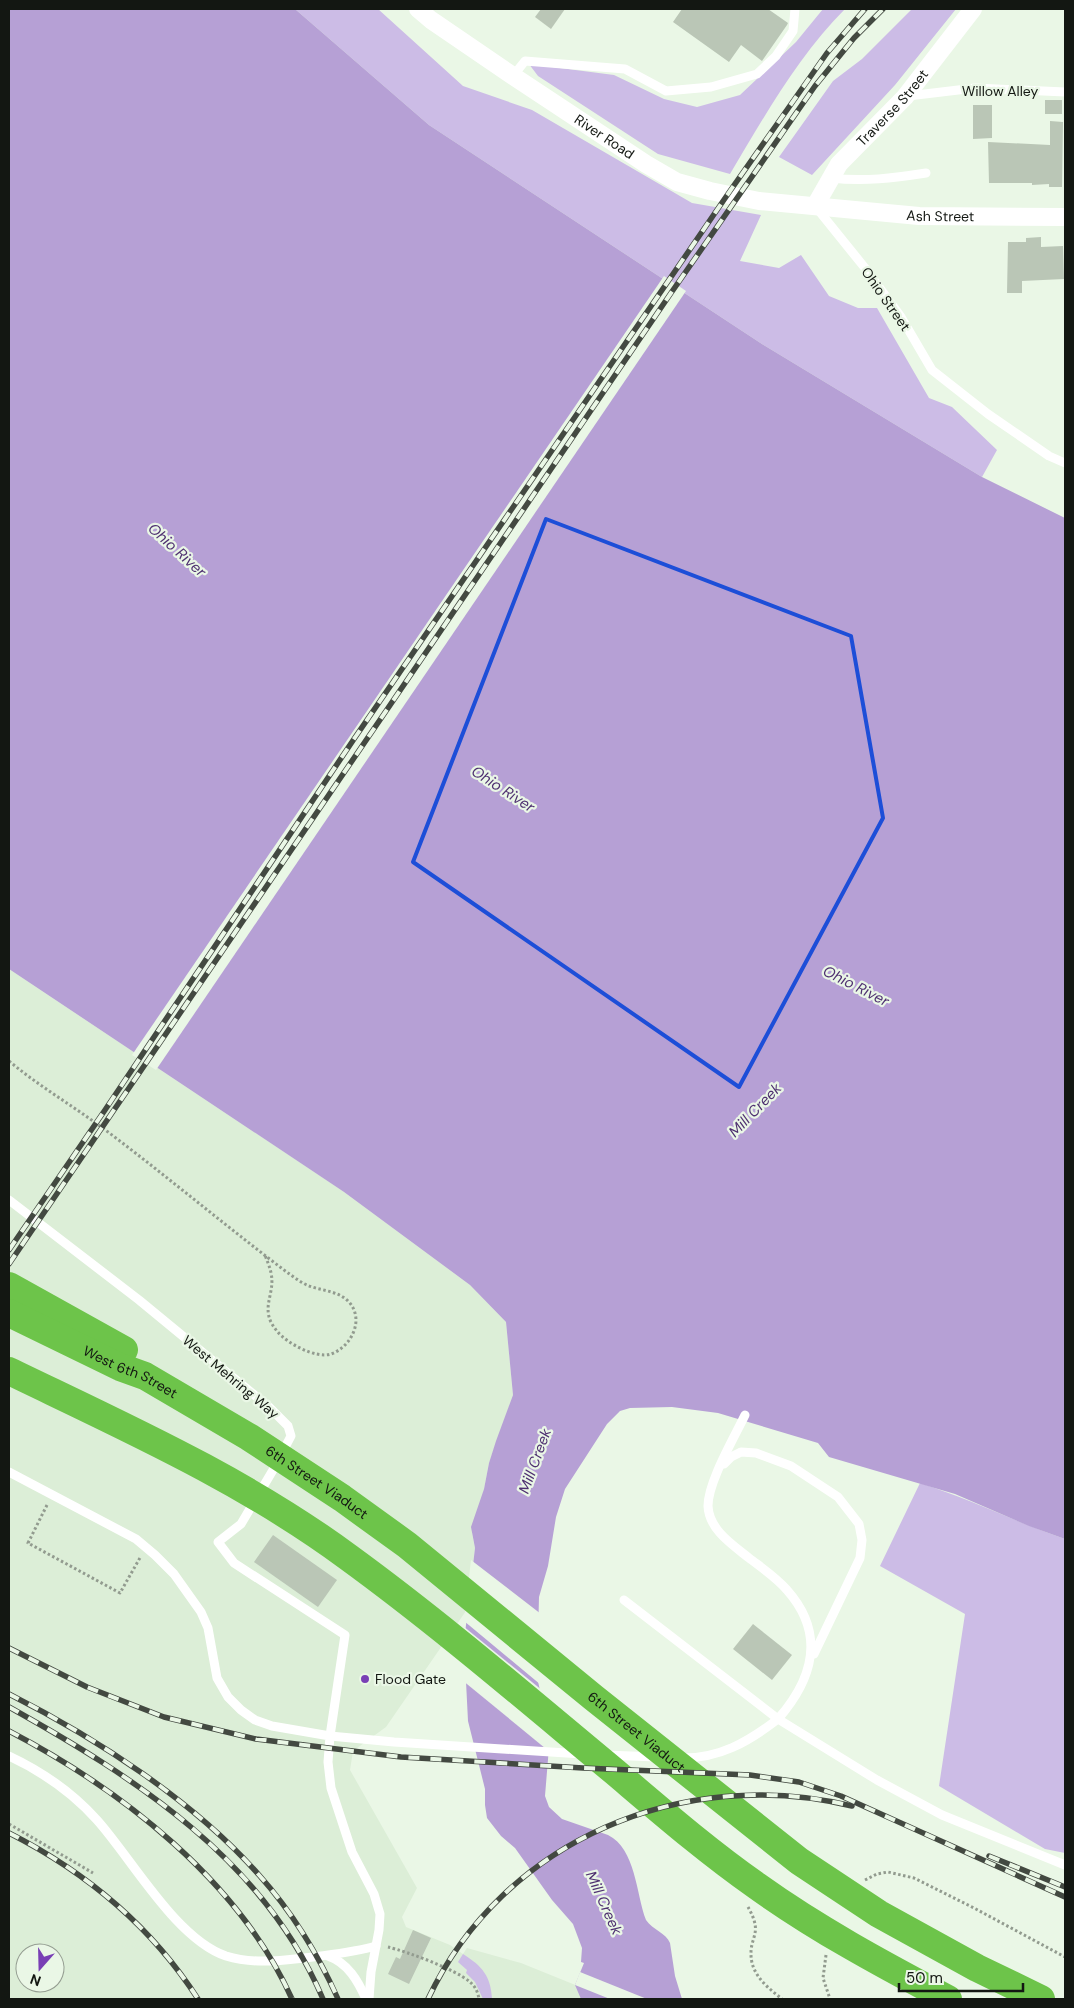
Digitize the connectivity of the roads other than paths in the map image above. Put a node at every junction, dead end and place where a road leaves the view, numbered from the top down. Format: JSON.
{"nodes":[{"id":1,"x":418,"y":9,"type":"edge"},
{"id":2,"x":795,"y":9,"type":"edge"},
{"id":3,"x":973,"y":9,"type":"edge"},
{"id":4,"x":512,"y":76,"type":"junction"},
{"id":5,"x":1065,"y":92,"type":"edge"},
{"id":6,"x":905,"y":97,"type":"junction"},
{"id":7,"x":926,"y":173,"type":"dead end"},
{"id":8,"x":832,"y":178,"type":"junction"},
{"id":9,"x":815,"y":206,"type":"junction"},
{"id":10,"x":1065,"y":217,"type":"edge"},
{"id":11,"x":1065,"y":463,"type":"edge"},
{"id":12,"x":9,"y":1200,"type":"edge"},
{"id":13,"x":9,"y":1286,"type":"edge"},
{"id":14,"x":9,"y":1314,"type":"edge"},
{"id":15,"x":9,"y":1371,"type":"edge"},
{"id":16,"x":145,"y":1376,"type":"junction"},
{"id":17,"x":745,"y":1415,"type":"dead end"},
{"id":18,"x":249,"y":1437,"type":"joint"},
{"id":19,"x":9,"y":1472,"type":"edge"},
{"id":20,"x":718,"y":1472,"type":"junction"},
{"id":21,"x":624,"y":1600,"type":"dead end"},
{"id":22,"x":810,"y":1661,"type":"junction"},
{"id":23,"x":778,"y":1719,"type":"junction"},
{"id":24,"x":330,"y":1736,"type":"junction"},
{"id":25,"x":9,"y":1756,"type":"edge"},
{"id":26,"x":1065,"y":1865,"type":"edge"},
{"id":27,"x":376,"y":1946,"type":"junction"},
{"id":28,"x":325,"y":1956,"type":"junction"},
{"id":29,"x":368,"y":1999,"type":"edge"},
{"id":30,"x":948,"y":1999,"type":"edge"},
{"id":31,"x":1041,"y":1999,"type":"edge"}],
"edges":[{"from":1,"to":4,"type":"street","name":"River Road"},
{"from":2,"to":4,"type":"lane"},
{"from":3,"to":6,"type":"street","name":"Traverse Street"},
{"from":4,"to":9,"type":"street","name":"River Road"},
{"from":5,"to":6,"type":"lane","name":"Willow Alley"},
{"from":6,"to":8,"type":"street","name":"Traverse Street"},
{"from":7,"to":8,"type":"lane"},
{"from":8,"to":9,"type":"street","name":"Traverse Street"},
{"from":9,"to":10,"type":"street","name":"Ash Street"},
{"from":9,"to":11,"type":"lane","name":"Ohio Street"},
{"from":12,"to":24,"type":"lane","name":"West Mehring Way"},
{"from":13,"to":16,"type":"highway"},
{"from":14,"to":16,"type":"highway","name":"West 6th Street"},
{"from":15,"to":30,"type":"highway"},
{"from":16,"to":18,"type":"highway","name":"West 6th Street"},
{"from":17,"to":20,"type":"lane"},
{"from":18,"to":31,"type":"highway","name":"6th Street Viaduct"},
{"from":19,"to":24,"type":"lane"},
{"from":20,"to":22,"type":"lane"},
{"from":20,"to":22,"type":"lane"},
{"from":21,"to":23,"type":"lane"},
{"from":22,"to":23,"type":"lane"},
{"from":23,"to":24,"type":"lane"},
{"from":23,"to":26,"type":"lane"},
{"from":24,"to":27,"type":"lane"},
{"from":25,"to":28,"type":"lane"},
{"from":27,"to":28,"type":"lane"},
{"from":27,"to":29,"type":"lane"},
{"from":28,"to":29,"type":"lane"}]}
